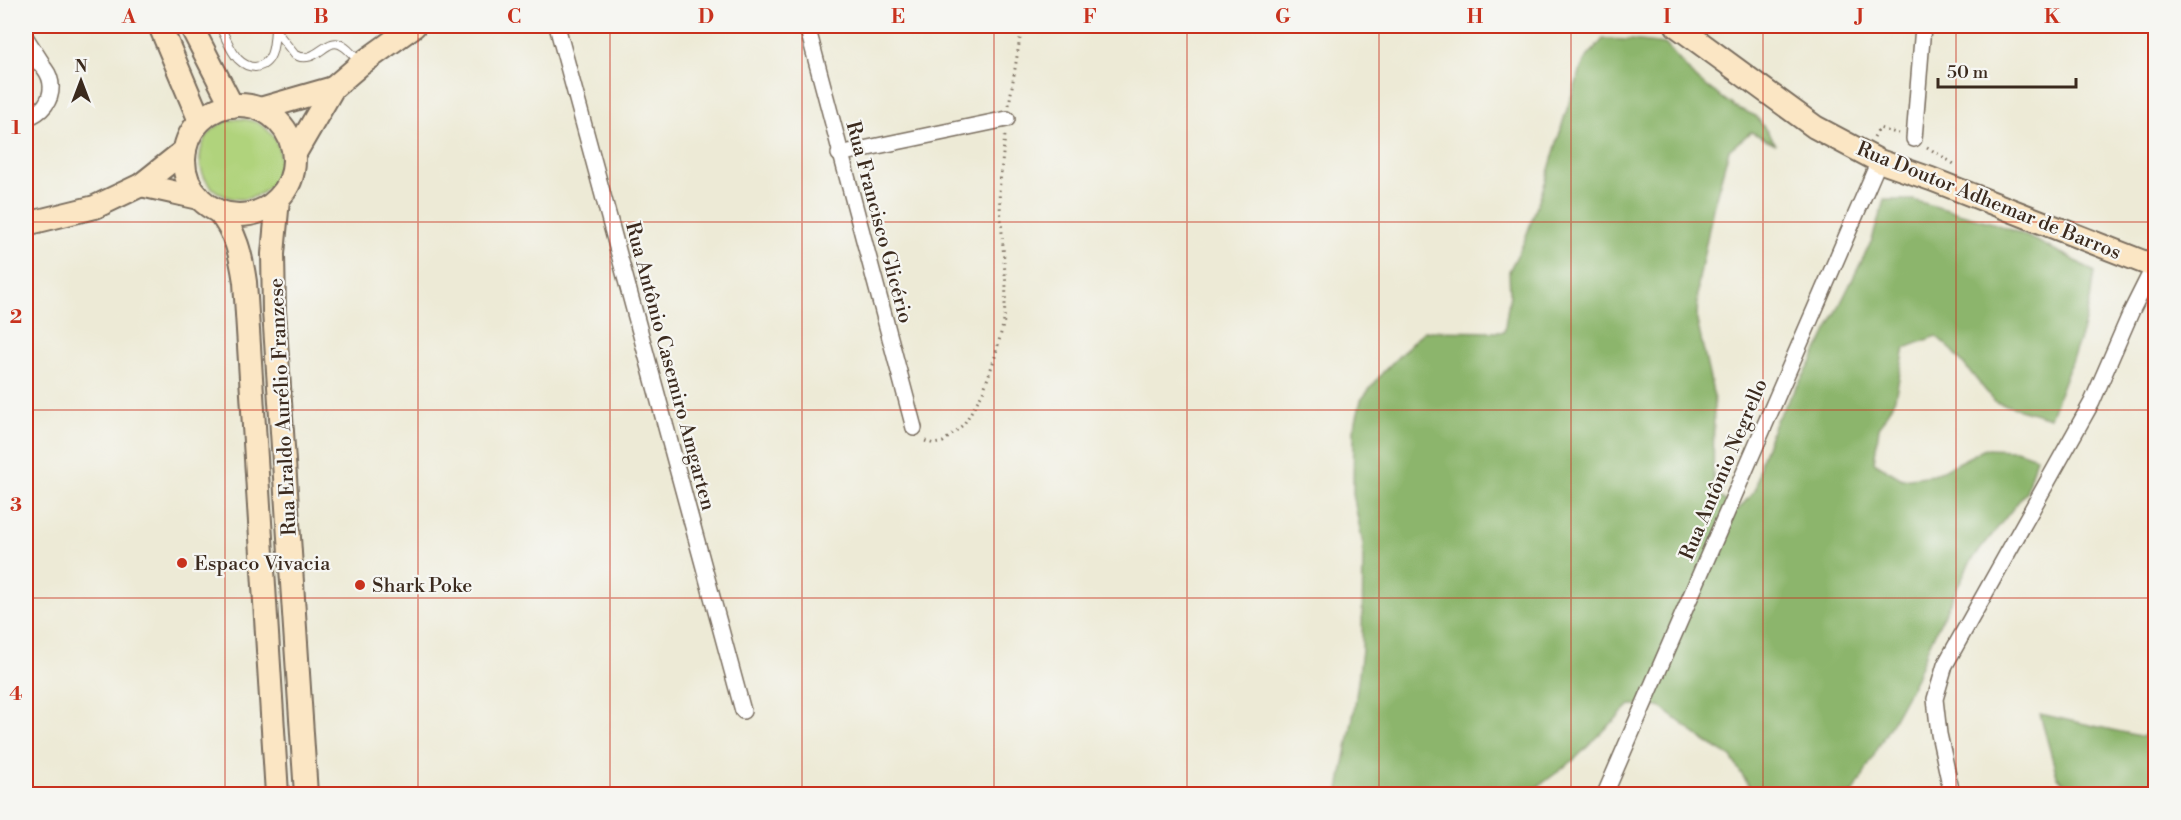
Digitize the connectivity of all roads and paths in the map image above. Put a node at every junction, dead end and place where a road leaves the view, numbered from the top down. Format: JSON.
{"nodes":[{"id":1,"x":160,"y":26,"type":"edge"},
{"id":2,"x":191,"y":26,"type":"edge"},
{"id":3,"x":219,"y":26,"type":"edge"},
{"id":4,"x":414,"y":26,"type":"edge"},
{"id":5,"x":807,"y":26,"type":"edge"},
{"id":6,"x":1022,"y":26,"type":"edge"},
{"id":7,"x":1677,"y":26,"type":"edge"},
{"id":8,"x":1923,"y":26,"type":"edge"},
{"id":9,"x":274,"y":27,"type":"edge"},
{"id":10,"x":556,"y":27,"type":"edge"},
{"id":11,"x":26,"y":38,"type":"edge"},
{"id":12,"x":26,"y":56,"type":"edge"},
{"id":13,"x":361,"y":64,"type":"junction"},
{"id":14,"x":45,"y":68,"type":"junction"},
{"id":15,"x":333,"y":88,"type":"junction"},
{"id":16,"x":232,"y":106,"type":"junction"},
{"id":17,"x":260,"y":109,"type":"junction"},
{"id":18,"x":26,"y":118,"type":"edge"},
{"id":19,"x":1007,"y":119,"type":"junction"},
{"id":20,"x":201,"y":121,"type":"junction"},
{"id":21,"x":1914,"y":139,"type":"joint"},
{"id":22,"x":185,"y":150,"type":"junction"},
{"id":23,"x":839,"y":154,"type":"junction"},
{"id":24,"x":294,"y":155,"type":"junction"},
{"id":25,"x":1874,"y":158,"type":"junction"},
{"id":26,"x":141,"y":185,"type":"junction"},
{"id":27,"x":199,"y":198,"type":"junction"},
{"id":28,"x":278,"y":199,"type":"junction"},
{"id":29,"x":218,"y":211,"type":"junction"},
{"id":30,"x":26,"y":224,"type":"edge"},
{"id":31,"x":2155,"y":267,"type":"edge"},
{"id":32,"x":914,"y":428,"type":"joint"},
{"id":33,"x":743,"y":711,"type":"dead end"},
{"id":34,"x":278,"y":795,"type":"edge"},
{"id":35,"x":306,"y":795,"type":"edge"},
{"id":36,"x":1605,"y":795,"type":"edge"},
{"id":37,"x":1952,"y":795,"type":"edge"}],
"edges":[{"from":1,"to":20,"type":"main road"},
{"from":2,"to":16,"type":"main road"},
{"from":3,"to":9,"type":"lane"},
{"from":4,"to":13,"type":"main road"},
{"from":5,"to":23,"type":"street","name":"Rua Francisco Glicério"},
{"from":6,"to":19,"type":"path"},
{"from":7,"to":25,"type":"main road","name":"Rua Doutor Adhemar de Barros"},
{"from":8,"to":21,"type":"street"},
{"from":9,"to":13,"type":"lane"},
{"from":10,"to":33,"type":"street","name":"Rua Antônio Casemiro Amgarten"},
{"from":11,"to":14,"type":"street"},
{"from":12,"to":14,"type":"street"},
{"from":13,"to":15,"type":"main road"},
{"from":14,"to":18,"type":"street"},
{"from":15,"to":17,"type":"main road"},
{"from":15,"to":24,"type":"main road"},
{"from":16,"to":17,"type":"main road"},
{"from":16,"to":20,"type":"main road"},
{"from":17,"to":24,"type":"main road"},
{"from":19,"to":23,"type":"street"},
{"from":19,"to":32,"type":"path"},
{"from":20,"to":22,"type":"main road"},
{"from":21,"to":25,"type":"path"},
{"from":22,"to":26,"type":"main road"},
{"from":22,"to":27,"type":"main road"},
{"from":23,"to":32,"type":"street","name":"Rua Francisco Glicério"},
{"from":24,"to":28,"type":"main road"},
{"from":25,"to":31,"type":"main road","name":"Rua Doutor Adhemar de Barros"},
{"from":25,"to":36,"type":"street","name":"Rua Antônio Negrello"},
{"from":26,"to":27,"type":"main road"},
{"from":26,"to":30,"type":"main road"},
{"from":27,"to":29,"type":"main road"},
{"from":28,"to":29,"type":"main road"},
{"from":28,"to":35,"type":"main road","name":"Rua Eraldo Aurélio Franzese"},
{"from":29,"to":34,"type":"main road","name":"Rua Eraldo Aurélio Franzese"},
{"from":31,"to":37,"type":"street"}]}
